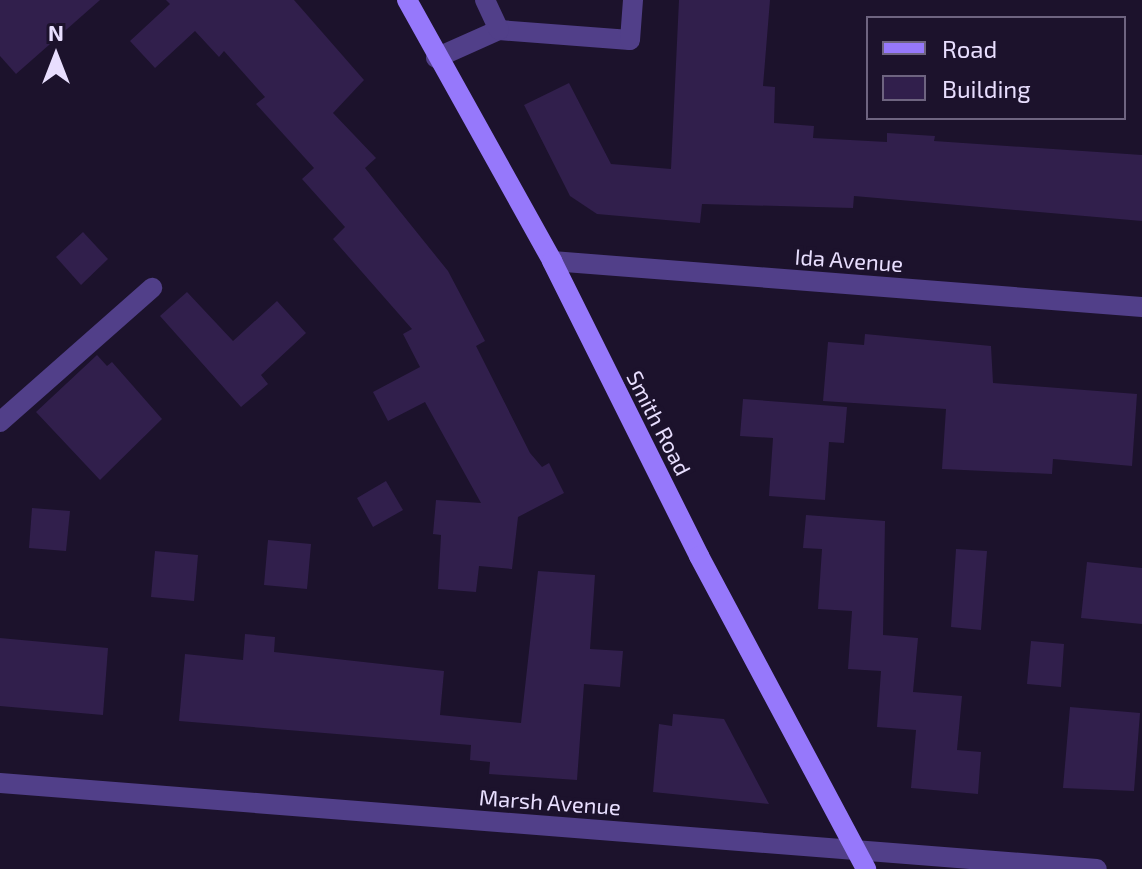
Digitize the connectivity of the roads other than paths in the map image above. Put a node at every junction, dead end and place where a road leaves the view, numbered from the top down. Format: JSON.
{"nodes":[{"id":1,"x":407,"y":0,"type":"edge"},
{"id":2,"x":485,"y":0,"type":"edge"},
{"id":3,"x":633,"y":0,"type":"edge"},
{"id":4,"x":499,"y":30,"type":"junction"},
{"id":5,"x":436,"y":58,"type":"junction"},
{"id":6,"x":552,"y":261,"type":"junction"},
{"id":7,"x":152,"y":288,"type":"dead end"},
{"id":8,"x":1142,"y":307,"type":"edge"},
{"id":9,"x":0,"y":422,"type":"edge"},
{"id":10,"x":0,"y":783,"type":"edge"},
{"id":11,"x":854,"y":847,"type":"junction"},
{"id":12,"x":866,"y":869,"type":"edge"},
{"id":13,"x":1097,"y":869,"type":"edge"}],
"edges":[{"from":1,"to":5,"type":"main road","name":"Smith Road"},
{"from":2,"to":4,"type":"street"},
{"from":3,"to":4,"type":"street"},
{"from":4,"to":5,"type":"street"},
{"from":5,"to":6,"type":"main road","name":"Smith Road"},
{"from":6,"to":8,"type":"street","name":"Ida Avenue"},
{"from":6,"to":11,"type":"main road","name":"Smith Road"},
{"from":7,"to":9,"type":"street"},
{"from":10,"to":11,"type":"street","name":"Marsh Avenue"},
{"from":11,"to":12,"type":"main road","name":"Smith Road"},
{"from":11,"to":13,"type":"street","name":"Marsh Avenue"}]}
